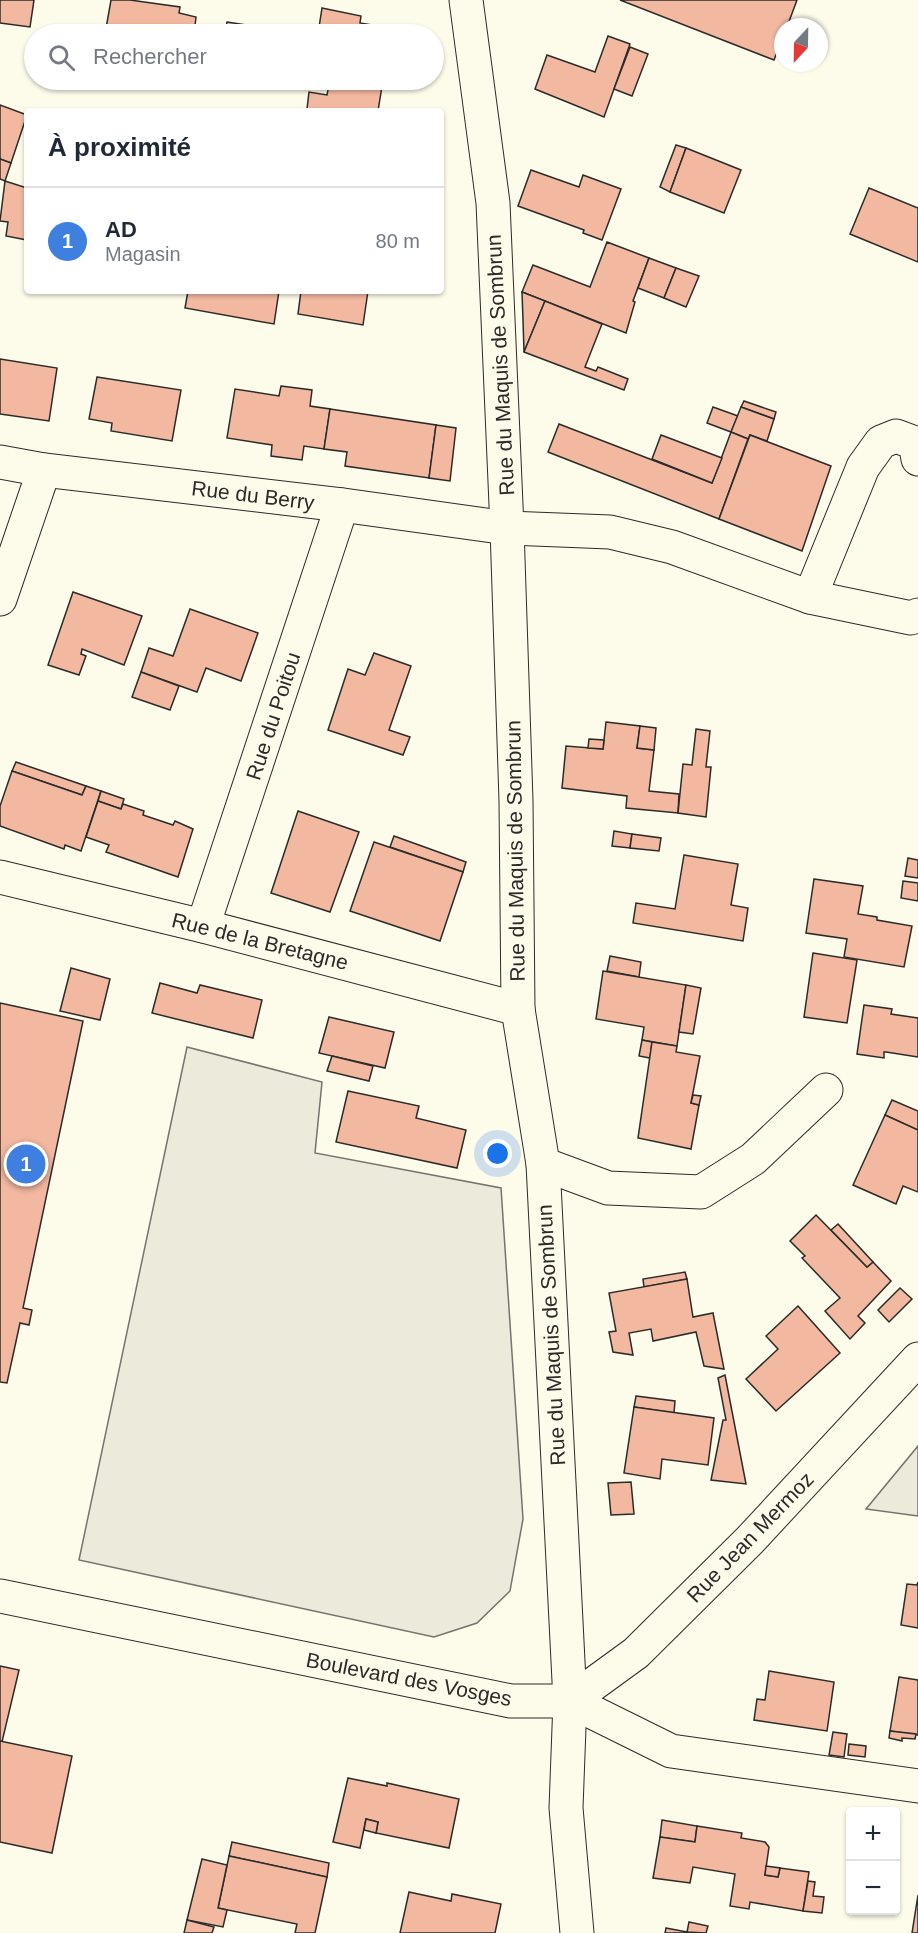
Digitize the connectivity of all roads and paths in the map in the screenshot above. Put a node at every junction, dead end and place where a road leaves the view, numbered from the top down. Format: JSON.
{"nodes":[{"id":1,"x":465,"y":0,"type":"edge"},
{"id":2,"x":918,"y":459,"type":"edge"},
{"id":3,"x":0,"y":462,"type":"edge"},
{"id":4,"x":44,"y":470,"type":"junction"},
{"id":5,"x":342,"y":506,"type":"junction"},
{"id":6,"x":507,"y":528,"type":"junction"},
{"id":7,"x":810,"y":597,"type":"junction"},
{"id":8,"x":0,"y":599,"type":"edge"},
{"id":9,"x":918,"y":615,"type":"edge"},
{"id":10,"x":0,"y":877,"type":"edge"},
{"id":11,"x":203,"y":926,"type":"junction"},
{"id":12,"x":518,"y":1009,"type":"junction"},
{"id":13,"x":826,"y":1090,"type":"dead end"},
{"id":14,"x":543,"y":1164,"type":"junction"},
{"id":15,"x":918,"y":1359,"type":"edge"},
{"id":16,"x":0,"y":1596,"type":"edge"},
{"id":17,"x":570,"y":1701,"type":"junction"},
{"id":18,"x":918,"y":1786,"type":"edge"},
{"id":19,"x":577,"y":1933,"type":"edge"}],
"edges":[{"from":1,"to":6,"type":"street","name":"Rue du Maquis de Sombrun"},
{"from":2,"to":7,"type":"street"},
{"from":3,"to":4,"type":"street","name":"Rue du Berry"},
{"from":4,"to":5,"type":"street","name":"Rue du Berry"},
{"from":4,"to":8,"type":"street"},
{"from":5,"to":6,"type":"street","name":"Rue du Berry"},
{"from":5,"to":11,"type":"street","name":"Rue du Poitou"},
{"from":6,"to":7,"type":"street","name":"Rue du Berry"},
{"from":6,"to":12,"type":"street","name":"Rue du Maquis de Sombrun"},
{"from":7,"to":9,"type":"street","name":"Rue du Berry"},
{"from":10,"to":11,"type":"street","name":"Rue de la Bretagne"},
{"from":11,"to":12,"type":"street","name":"Rue de la Bretagne"},
{"from":12,"to":14,"type":"street","name":"Rue du Maquis de Sombrun"},
{"from":13,"to":14,"type":"street"},
{"from":14,"to":17,"type":"street","name":"Rue du Maquis de Sombrun"},
{"from":15,"to":17,"type":"street","name":"Rue Jean Mermoz"},
{"from":16,"to":17,"type":"street","name":"Boulevard des Vosges"},
{"from":17,"to":18,"type":"street","name":"Boulevard des Vosges"},
{"from":17,"to":19,"type":"street","name":"Rue du Maquis de Sombrun"}]}
